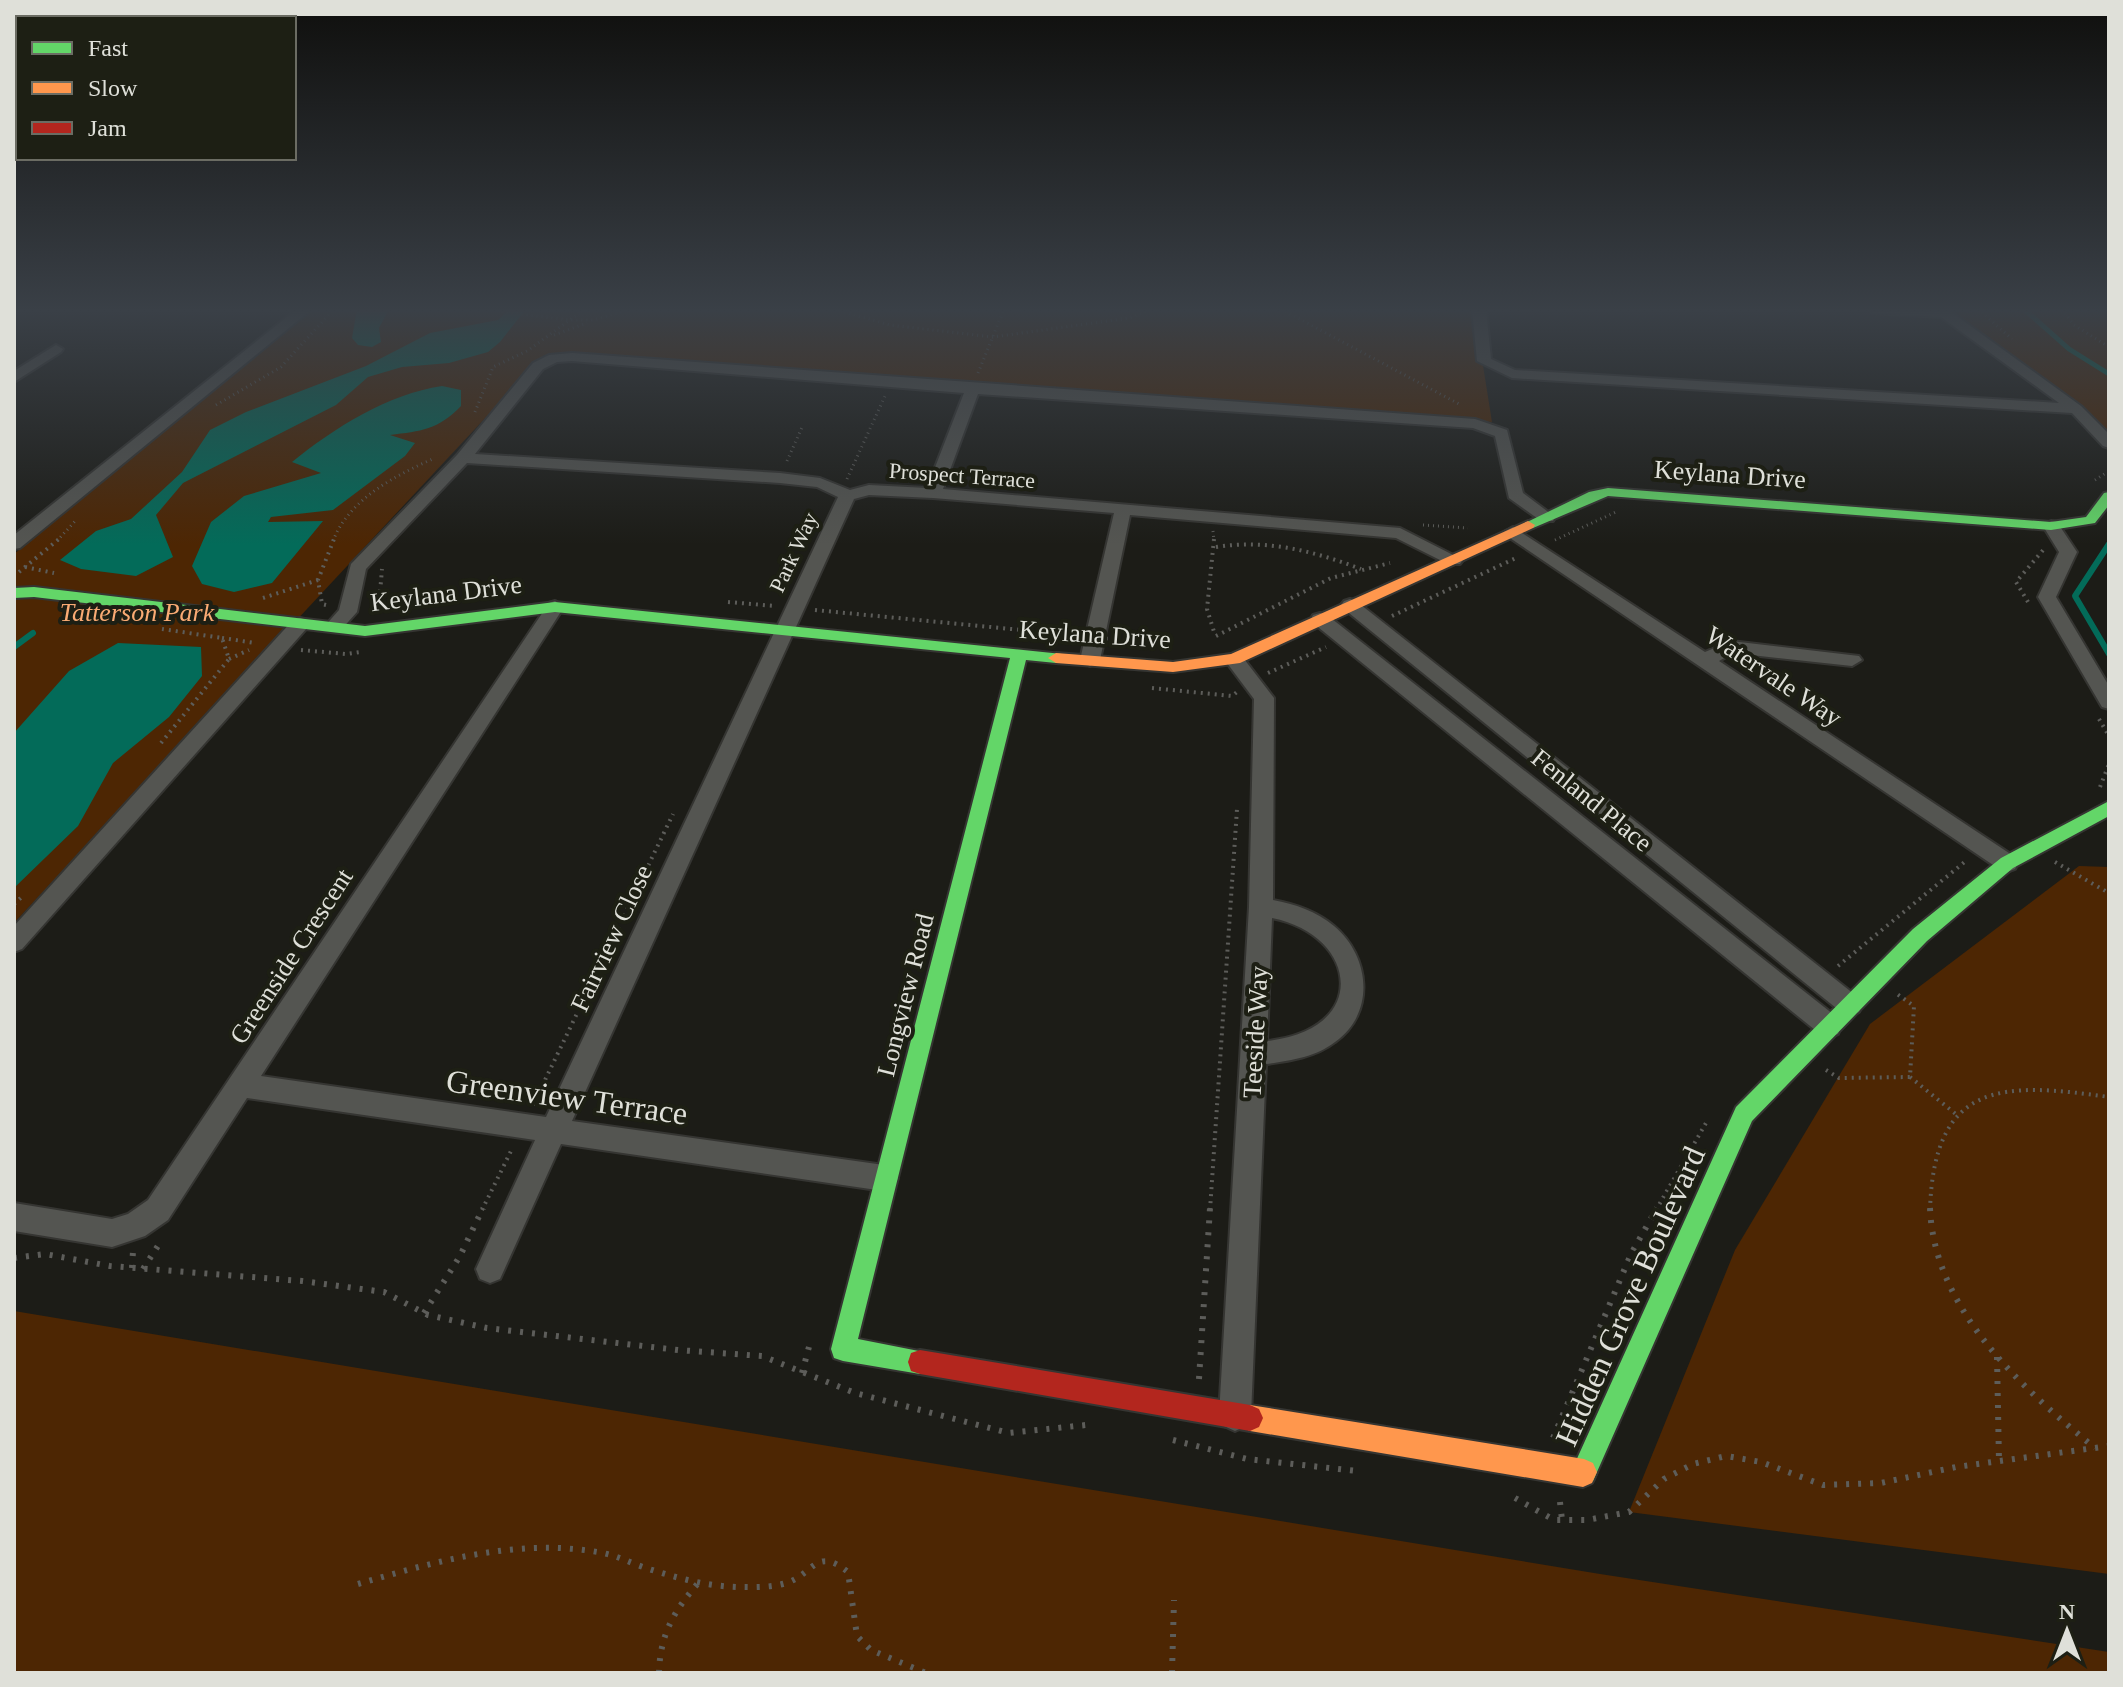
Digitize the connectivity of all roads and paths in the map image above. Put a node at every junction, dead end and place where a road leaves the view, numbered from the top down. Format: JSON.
{"nodes":[{"id":1,"x":973,"y":387,"type":"edge"},
{"id":2,"x":208,"y":388,"type":"edge"},
{"id":3,"x":245,"y":388,"type":"edge"},
{"id":4,"x":485,"y":388,"type":"edge"},
{"id":5,"x":520,"y":388,"type":"edge"},
{"id":6,"x":889,"y":388,"type":"edge"},
{"id":7,"x":983,"y":388,"type":"edge"},
{"id":8,"x":1428,"y":388,"type":"edge"},
{"id":9,"x":1733,"y":388,"type":"edge"},
{"id":10,"x":2047,"y":388,"type":"edge"},
{"id":11,"x":210,"y":408,"type":"dead end"},
{"id":12,"x":2076,"y":409,"type":"junction"},
{"id":13,"x":474,"y":414,"type":"dead end"},
{"id":14,"x":1475,"y":424,"type":"junction"},
{"id":15,"x":803,"y":425,"type":"dead end"},
{"id":16,"x":2109,"y":443,"type":"edge"},
{"id":17,"x":435,"y":458,"type":"dead end"},
{"id":18,"x":463,"y":458,"type":"junction"},
{"id":19,"x":847,"y":476,"type":"junction"},
{"id":20,"x":862,"y":477,"type":"dead end"},
{"id":21,"x":780,"y":478,"type":"junction"},
{"id":22,"x":933,"y":493,"type":"junction"},
{"id":23,"x":848,"y":495,"type":"junction"},
{"id":24,"x":2109,"y":496,"type":"edge"},
{"id":25,"x":1624,"y":508,"type":"dead end"},
{"id":26,"x":1123,"y":510,"type":"junction"},
{"id":27,"x":78,"y":517,"type":"dead end"},
{"id":28,"x":1210,"y":517,"type":"junction"},
{"id":29,"x":1547,"y":517,"type":"junction"},
{"id":30,"x":1422,"y":524,"type":"dead end"},
{"id":31,"x":2051,"y":526,"type":"junction"},
{"id":32,"x":1468,"y":528,"type":"dead end"},
{"id":33,"x":1513,"y":532,"type":"junction"},
{"id":34,"x":16,"y":544,"type":"edge"},
{"id":35,"x":1216,"y":547,"type":"junction"},
{"id":36,"x":1536,"y":549,"type":"junction"},
{"id":37,"x":1454,"y":560,"type":"junction"},
{"id":38,"x":1392,"y":563,"type":"dead end"},
{"id":39,"x":25,"y":567,"type":"dead end"},
{"id":40,"x":1362,"y":570,"type":"junction"},
{"id":41,"x":14,"y":585,"type":"edge"},
{"id":42,"x":34,"y":592,"type":"junction"},
{"id":43,"x":14,"y":593,"type":"edge"},
{"id":44,"x":1350,"y":605,"type":"junction"},
{"id":45,"x":555,"y":607,"type":"junction"},
{"id":46,"x":348,"y":612,"type":"junction"},
{"id":47,"x":1320,"y":619,"type":"junction"},
{"id":48,"x":300,"y":624,"type":"junction"},
{"id":49,"x":1374,"y":624,"type":"junction"},
{"id":50,"x":333,"y":627,"type":"junction"},
{"id":51,"x":159,"y":629,"type":"dead end"},
{"id":52,"x":783,"y":630,"type":"junction"},
{"id":53,"x":1078,"y":636,"type":"dead end"},
{"id":54,"x":1216,"y":636,"type":"junction"},
{"id":55,"x":222,"y":638,"type":"junction"},
{"id":56,"x":1344,"y":638,"type":"junction"},
{"id":57,"x":1111,"y":639,"type":"dead end"},
{"id":58,"x":283,"y":643,"type":"junction"},
{"id":59,"x":1019,"y":655,"type":"junction"},
{"id":60,"x":1234,"y":659,"type":"junction"},
{"id":61,"x":1090,"y":660,"type":"junction"},
{"id":62,"x":1704,"y":660,"type":"junction"},
{"id":63,"x":1852,"y":660,"type":"dead end"},
{"id":64,"x":1246,"y":689,"type":"junction"},
{"id":65,"x":2109,"y":702,"type":"edge"},
{"id":66,"x":159,"y":746,"type":"dead end"},
{"id":67,"x":1238,"y":798,"type":"dead end"},
{"id":68,"x":677,"y":806,"type":"dead end"},
{"id":69,"x":2109,"y":808,"type":"edge"},
{"id":70,"x":2032,"y":850,"type":"junction"},
{"id":71,"x":2007,"y":863,"type":"junction"},
{"id":72,"x":33,"y":885,"type":"dead end"},
{"id":73,"x":2109,"y":893,"type":"edge"},
{"id":74,"x":14,"y":904,"type":"edge"},
{"id":75,"x":1261,"y":907,"type":"junction"},
{"id":76,"x":14,"y":942,"type":"edge"},
{"id":77,"x":1875,"y":979,"type":"junction"},
{"id":78,"x":1850,"y":1005,"type":"junction"},
{"id":79,"x":1829,"y":1026,"type":"junction"},
{"id":80,"x":1253,"y":1054,"type":"junction"},
{"id":81,"x":1800,"y":1055,"type":"junction"},
{"id":82,"x":1910,"y":1077,"type":"junction"},
{"id":83,"x":240,"y":1085,"type":"junction"},
{"id":84,"x":2109,"y":1097,"type":"edge"},
{"id":85,"x":1957,"y":1115,"type":"junction"},
{"id":86,"x":523,"y":1126,"type":"junction"},
{"id":87,"x":553,"y":1130,"type":"junction"},
{"id":88,"x":884,"y":1178,"type":"junction"},
{"id":89,"x":14,"y":1217,"type":"edge"},
{"id":90,"x":490,"y":1269,"type":"dead end"},
{"id":91,"x":424,"y":1313,"type":"dead end"},
{"id":92,"x":843,"y":1349,"type":"joint"},
{"id":93,"x":1996,"y":1355,"type":"junction"},
{"id":94,"x":1197,"y":1409,"type":"junction"},
{"id":95,"x":1235,"y":1415,"type":"junction"},
{"id":96,"x":2095,"y":1448,"type":"dead end"},
{"id":97,"x":1999,"y":1461,"type":"dead end"},
{"id":98,"x":699,"y":1582,"type":"junction"},
{"id":99,"x":358,"y":1584,"type":"dead end"},
{"id":100,"x":1174,"y":1600,"type":"dead end"},
{"id":101,"x":659,"y":1673,"type":"edge"},
{"id":102,"x":926,"y":1673,"type":"edge"},
{"id":103,"x":1172,"y":1673,"type":"edge"}],
"edges":[{"from":1,"to":22,"type":"street"},
{"from":2,"to":34,"type":"street"},
{"from":3,"to":11,"type":"path"},
{"from":4,"to":13,"type":"path"},
{"from":5,"to":18,"type":"street"},
{"from":6,"to":19,"type":"path"},
{"from":7,"to":14,"type":"street"},
{"from":8,"to":14,"type":"path"},
{"from":9,"to":12,"type":"street"},
{"from":10,"to":12,"type":"street"},
{"from":12,"to":16,"type":"street"},
{"from":14,"to":29,"type":"street"},
{"from":15,"to":21,"type":"path"},
{"from":17,"to":46,"type":"path"},
{"from":18,"to":21,"type":"street","name":"Prospect Terrace"},
{"from":18,"to":46,"type":"street"},
{"from":19,"to":20,"type":"path"},
{"from":19,"to":23,"type":"path"},
{"from":21,"to":23,"type":"street","name":"Prospect Terrace"},
{"from":22,"to":23,"type":"street","name":"Prospect Terrace"},
{"from":22,"to":26,"type":"street","name":"Prospect Terrace"},
{"from":23,"to":52,"type":"street","name":"Park Way"},
{"from":24,"to":31,"type":"street","name":"Keylana Drive"},
{"from":25,"to":36,"type":"path"},
{"from":26,"to":28,"type":"street","name":"Prospect Terrace"},
{"from":26,"to":61,"type":"street"},
{"from":27,"to":39,"type":"path"},
{"from":28,"to":35,"type":"path"},
{"from":28,"to":37,"type":"street","name":"Prospect Terrace"},
{"from":29,"to":31,"type":"street","name":"Keylana Drive"},
{"from":29,"to":33,"type":"street","name":"Keylana Drive"},
{"from":30,"to":32,"type":"path"},
{"from":31,"to":65,"type":"street"},
{"from":33,"to":36,"type":"street","name":"Watervale Way"},
{"from":33,"to":37,"type":"street","name":"Keylana Drive"},
{"from":35,"to":40,"type":"path"},
{"from":35,"to":54,"type":"path"},
{"from":36,"to":49,"type":"path"},
{"from":36,"to":62,"type":"street","name":"Watervale Way"},
{"from":37,"to":44,"type":"street","name":"Keylana Drive"},
{"from":38,"to":40,"type":"path"},
{"from":40,"to":54,"type":"path"},
{"from":41,"to":42,"type":"street","name":"Keylana Drive"},
{"from":42,"to":43,"type":"street","name":"Keylana Drive"},
{"from":42,"to":48,"type":"street","name":"Keylana Drive"},
{"from":44,"to":47,"type":"street","name":"Keylana Drive"},
{"from":44,"to":49,"type":"street","name":"Fenland Place"},
{"from":45,"to":50,"type":"street","name":"Keylana Drive"},
{"from":45,"to":52,"type":"street","name":"Keylana Drive"},
{"from":45,"to":83,"type":"street","name":"Greenside Crescent"},
{"from":46,"to":50,"type":"street"},
{"from":47,"to":56,"type":"street","name":"Fenland Place"},
{"from":47,"to":60,"type":"street","name":"Keylana Drive"},
{"from":48,"to":50,"type":"street","name":"Keylana Drive"},
{"from":48,"to":58,"type":"street"},
{"from":49,"to":78,"type":"street","name":"Fenland Place"},
{"from":51,"to":55,"type":"path"},
{"from":52,"to":59,"type":"street","name":"Keylana Drive"},
{"from":52,"to":87,"type":"street","name":"Fairview Close"},
{"from":53,"to":57,"type":"path","bridge":true},
{"from":54,"to":60,"type":"path"},
{"from":55,"to":58,"type":"path"},
{"from":55,"to":66,"type":"path"},
{"from":56,"to":64,"type":"path"},
{"from":56,"to":79,"type":"street","name":"Fenland Place"},
{"from":58,"to":76,"type":"street"},
{"from":59,"to":61,"type":"street","name":"Keylana Drive"},
{"from":59,"to":88,"type":"street","name":"Longview Road"},
{"from":60,"to":61,"type":"street","name":"Keylana Drive"},
{"from":60,"to":64,"type":"street","name":"Teeside Way"},
{"from":62,"to":63,"type":"street"},
{"from":62,"to":71,"type":"street","name":"Watervale Way"},
{"from":64,"to":75,"type":"street","name":"Teeside Way"},
{"from":67,"to":94,"type":"path"},
{"from":68,"to":86,"type":"path"},
{"from":69,"to":70,"type":"street","name":"Hidden Grove Boulevard"},
{"from":70,"to":71,"type":"street","name":"Hidden Grove Boulevard"},
{"from":70,"to":73,"type":"path"},
{"from":71,"to":77,"type":"street","name":"Hidden Grove Boulevard"},
{"from":72,"to":74,"type":"path"},
{"from":75,"to":80,"type":"street","name":"Teeside Way"},
{"from":75,"to":80,"type":"street"},
{"from":77,"to":78,"type":"street","name":"Hidden Grove Boulevard"},
{"from":77,"to":82,"type":"path"},
{"from":78,"to":79,"type":"street","name":"Hidden Grove Boulevard"},
{"from":79,"to":81,"type":"street","name":"Hidden Grove Boulevard"},
{"from":80,"to":95,"type":"street","name":"Teeside Way"},
{"from":81,"to":82,"type":"path"},
{"from":81,"to":95,"type":"street","name":"Hidden Grove Boulevard"},
{"from":82,"to":85,"type":"path"},
{"from":83,"to":86,"type":"street","name":"Greenview Terrace"},
{"from":83,"to":89,"type":"street","name":"Greenside Crescent"},
{"from":84,"to":85,"type":"path"},
{"from":85,"to":93,"type":"path"},
{"from":86,"to":87,"type":"street","name":"Greenview Terrace"},
{"from":86,"to":91,"type":"path"},
{"from":87,"to":88,"type":"street","name":"Greenview Terrace"},
{"from":87,"to":90,"type":"street","name":"Fairview Close"},
{"from":88,"to":92,"type":"street","name":"Longview Road"},
{"from":92,"to":94,"type":"street","name":"Hidden Grove Boulevard"},
{"from":93,"to":96,"type":"path"},
{"from":93,"to":97,"type":"path"},
{"from":94,"to":95,"type":"street","name":"Hidden Grove Boulevard"},
{"from":98,"to":99,"type":"path"},
{"from":98,"to":101,"type":"path"},
{"from":98,"to":102,"type":"path"},
{"from":100,"to":103,"type":"path"}]}
